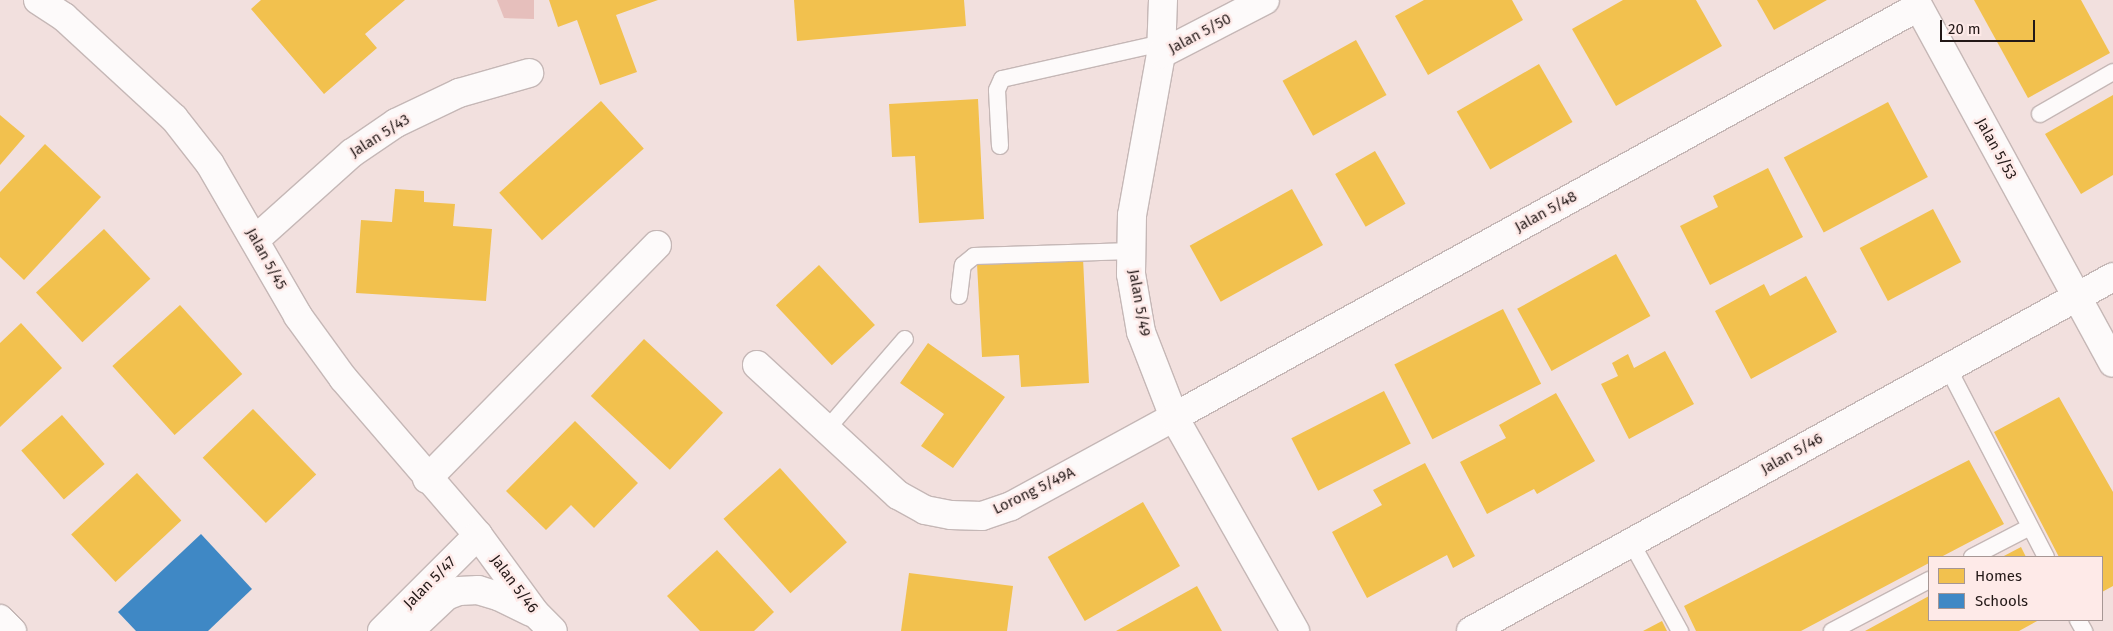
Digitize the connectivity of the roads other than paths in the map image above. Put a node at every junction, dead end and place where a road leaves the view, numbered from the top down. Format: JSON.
{"nodes":[{"id":1,"x":38,"y":0,"type":"edge"},
{"id":2,"x":1163,"y":0,"type":"edge"},
{"id":3,"x":1265,"y":0,"type":"edge"},
{"id":4,"x":1917,"y":3,"type":"edge"},
{"id":5,"x":1161,"y":49,"type":"junction"},
{"id":6,"x":2113,"y":72,"type":"edge"},
{"id":7,"x":529,"y":73,"type":"dead end"},
{"id":8,"x":2040,"y":114,"type":"dead end"},
{"id":9,"x":1000,"y":146,"type":"dead end"},
{"id":10,"x":256,"y":239,"type":"junction"},
{"id":11,"x":657,"y":245,"type":"dead end"},
{"id":12,"x":1132,"y":251,"type":"junction"},
{"id":13,"x":2113,"y":276,"type":"edge"},
{"id":14,"x":959,"y":296,"type":"dead end"},
{"id":15,"x":2077,"y":296,"type":"junction"},
{"id":16,"x":905,"y":339,"type":"dead end"},
{"id":17,"x":2113,"y":362,"type":"edge"},
{"id":18,"x":757,"y":365,"type":"dead end"},
{"id":19,"x":1948,"y":368,"type":"junction"},
{"id":20,"x":1174,"y":417,"type":"junction"},
{"id":21,"x":827,"y":430,"type":"junction"},
{"id":22,"x":427,"y":479,"type":"junction"},
{"id":23,"x":2030,"y":527,"type":"junction"},
{"id":24,"x":478,"y":535,"type":"junction"},
{"id":25,"x":1632,"y":542,"type":"junction"},
{"id":26,"x":1974,"y":556,"type":"edge"},
{"id":27,"x":2045,"y":556,"type":"edge"},
{"id":28,"x":1928,"y":581,"type":"edge"},
{"id":29,"x":0,"y":619,"type":"edge"},
{"id":30,"x":544,"y":622,"type":"edge"},
{"id":31,"x":12,"y":631,"type":"edge"},
{"id":32,"x":382,"y":631,"type":"edge"},
{"id":33,"x":409,"y":631,"type":"edge"},
{"id":34,"x":1295,"y":631,"type":"edge"},
{"id":35,"x":1471,"y":631,"type":"edge"},
{"id":36,"x":1680,"y":631,"type":"edge"},
{"id":37,"x":1832,"y":631,"type":"edge"}],
"edges":[{"from":1,"to":10,"type":"street","name":"Jalan 5/45"},
{"from":2,"to":5,"type":"street","name":"Jalan 5/49"},
{"from":3,"to":5,"type":"street","name":"Jalan 5/50"},
{"from":4,"to":15,"type":"street","name":"Jalan 5/53"},
{"from":4,"to":20,"type":"street","name":"Jalan 5/48"},
{"from":5,"to":9,"type":"lane"},
{"from":5,"to":12,"type":"street","name":"Jalan 5/49"},
{"from":6,"to":8,"type":"lane"},
{"from":7,"to":10,"type":"street","name":"Jalan 5/43"},
{"from":10,"to":22,"type":"street","name":"Jalan 5/45"},
{"from":11,"to":22,"type":"street"},
{"from":12,"to":14,"type":"lane"},
{"from":12,"to":20,"type":"street","name":"Jalan 5/49"},
{"from":13,"to":15,"type":"street","name":"Jalan 5/46"},
{"from":15,"to":17,"type":"street","name":"Jalan 5/53"},
{"from":15,"to":19,"type":"street","name":"Jalan 5/46"},
{"from":16,"to":21,"type":"lane"},
{"from":18,"to":21,"type":"street","name":"Lorong 5/49A"},
{"from":19,"to":23,"type":"lane"},
{"from":19,"to":25,"type":"street","name":"Jalan 5/46"},
{"from":20,"to":21,"type":"street","name":"Lorong 5/49A"},
{"from":20,"to":34,"type":"street","name":"Jalan 5/49"},
{"from":22,"to":24,"type":"street","name":"Jalan 5/45"},
{"from":23,"to":26,"type":"lane"},
{"from":23,"to":27,"type":"lane"},
{"from":24,"to":30,"type":"street","name":"Jalan 5/46"},
{"from":24,"to":32,"type":"street","name":"Jalan 5/47"},
{"from":25,"to":35,"type":"street","name":"Jalan 5/46"},
{"from":25,"to":36,"type":"lane"},
{"from":28,"to":37,"type":"lane"},
{"from":29,"to":31,"type":"street"},
{"from":30,"to":33,"type":"street","name":"Jalan 5/47"}]}
